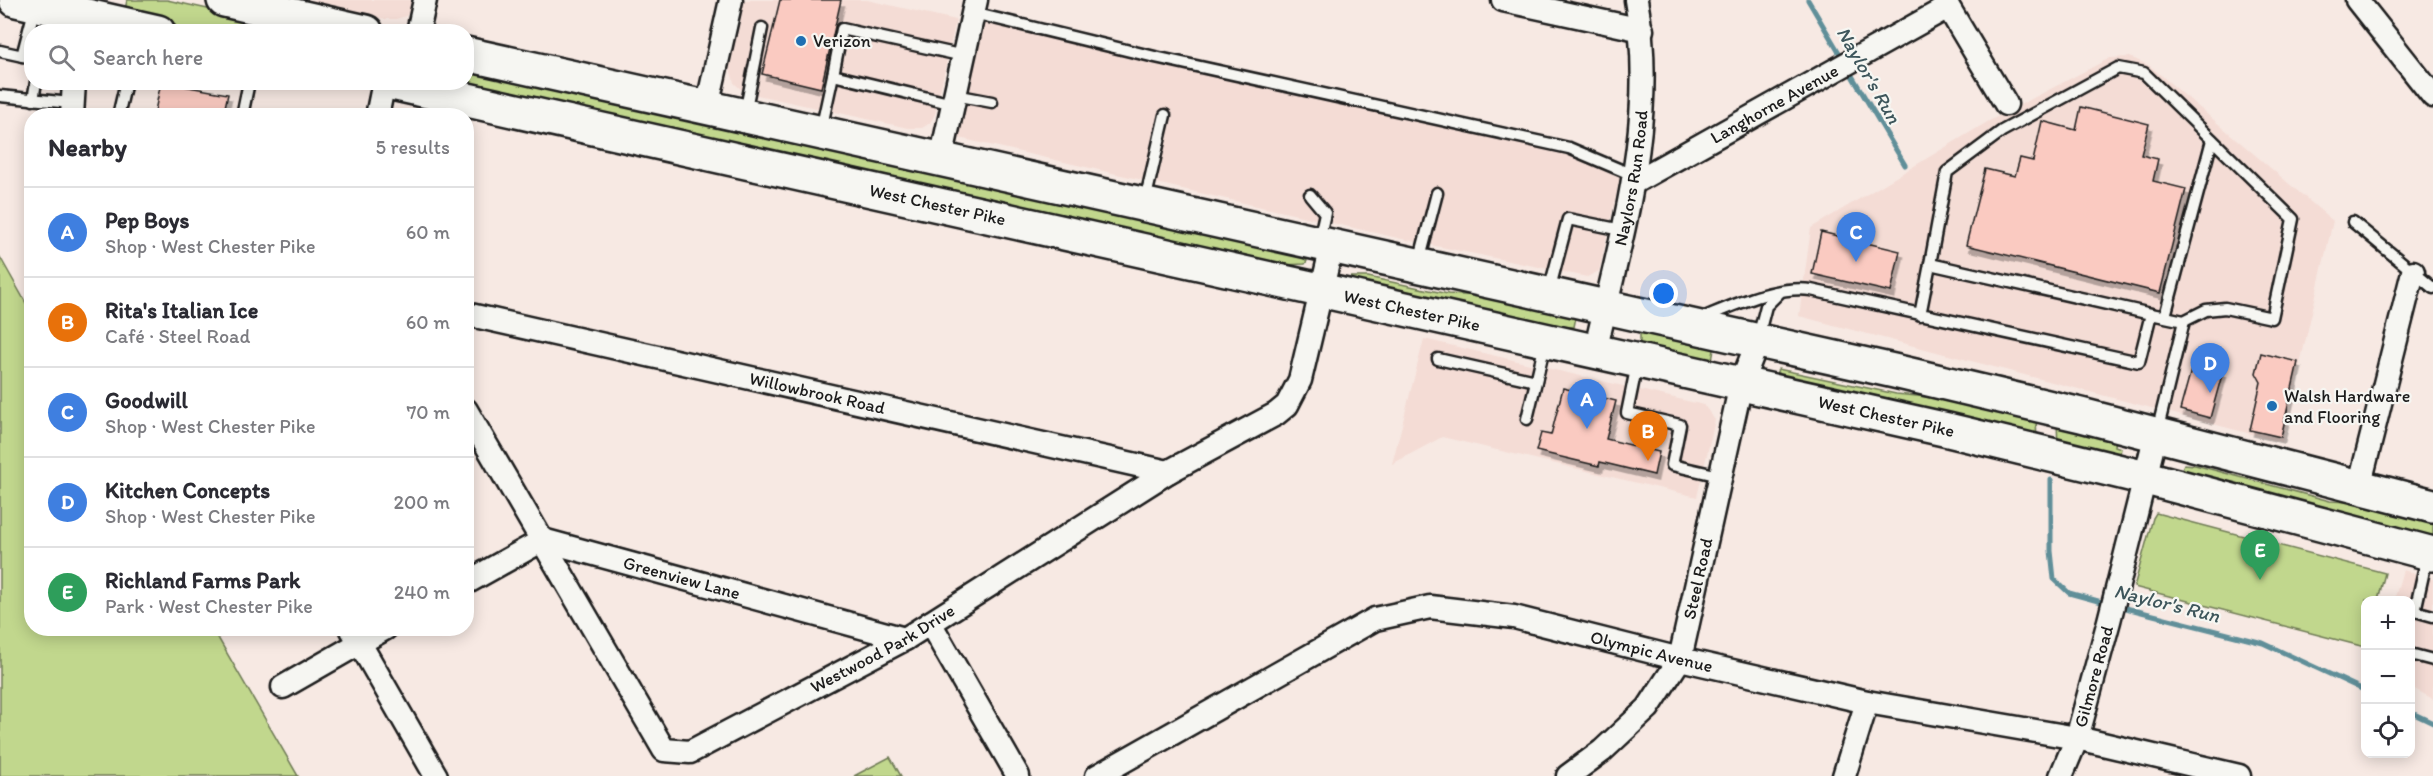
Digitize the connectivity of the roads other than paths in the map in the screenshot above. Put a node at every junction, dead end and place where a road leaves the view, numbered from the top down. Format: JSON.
{"nodes":[{"id":1,"x":224,"y":0,"type":"edge"},
{"id":2,"x":425,"y":0,"type":"edge"},
{"id":3,"x":731,"y":0,"type":"edge"},
{"id":4,"x":1503,"y":0,"type":"edge"},
{"id":5,"x":1636,"y":0,"type":"edge"},
{"id":6,"x":2357,"y":0,"type":"edge"},
{"id":7,"x":26,"y":2,"type":"edge"},
{"id":8,"x":1946,"y":4,"type":"edge"},
{"id":9,"x":975,"y":7,"type":"edge"},
{"id":10,"x":90,"y":16,"type":"edge"},
{"id":11,"x":26,"y":24,"type":"edge"},
{"id":12,"x":121,"y":24,"type":"edge"},
{"id":13,"x":330,"y":24,"type":"edge"},
{"id":14,"x":420,"y":24,"type":"edge"},
{"id":15,"x":762,"y":28,"type":"dead end"},
{"id":16,"x":1642,"y":30,"type":"junction"},
{"id":17,"x":0,"y":51,"type":"edge"},
{"id":18,"x":24,"y":56,"type":"edge"},
{"id":19,"x":474,"y":56,"type":"edge"},
{"id":20,"x":964,"y":56,"type":"junction"},
{"id":21,"x":833,"y":75,"type":"junction"},
{"id":22,"x":35,"y":90,"type":"edge"},
{"id":23,"x":124,"y":90,"type":"edge"},
{"id":24,"x":247,"y":90,"type":"edge"},
{"id":25,"x":384,"y":90,"type":"edge"},
{"id":26,"x":422,"y":90,"type":"edge"},
{"id":27,"x":2432,"y":93,"type":"edge"},
{"id":28,"x":0,"y":96,"type":"edge"},
{"id":29,"x":954,"y":99,"type":"junction"},
{"id":30,"x":33,"y":100,"type":"junction"},
{"id":31,"x":72,"y":100,"type":"edge"},
{"id":32,"x":992,"y":102,"type":"dead end"},
{"id":33,"x":2006,"y":104,"type":"dead end"},
{"id":34,"x":707,"y":107,"type":"junction"},
{"id":35,"x":120,"y":108,"type":"edge"},
{"id":36,"x":244,"y":108,"type":"edge"},
{"id":37,"x":378,"y":108,"type":"edge"},
{"id":38,"x":1165,"y":115,"type":"dead end"},
{"id":39,"x":744,"y":116,"type":"junction"},
{"id":40,"x":820,"y":133,"type":"junction"},
{"id":41,"x":2212,"y":140,"type":"junction"},
{"id":42,"x":941,"y":159,"type":"junction"},
{"id":43,"x":1634,"y":180,"type":"junction"},
{"id":44,"x":1437,"y":193,"type":"dead end"},
{"id":45,"x":1310,"y":195,"type":"dead end"},
{"id":46,"x":1145,"y":205,"type":"junction"},
{"id":47,"x":2353,"y":222,"type":"dead end"},
{"id":48,"x":1622,"y":230,"type":"junction"},
{"id":49,"x":1325,"y":245,"type":"junction"},
{"id":50,"x":1930,"y":264,"type":"junction"},
{"id":51,"x":1418,"y":266,"type":"junction"},
{"id":52,"x":2413,"y":272,"type":"junction"},
{"id":53,"x":2433,"y":288,"type":"edge"},
{"id":54,"x":1321,"y":291,"type":"junction"},
{"id":55,"x":1780,"y":293,"type":"junction"},
{"id":56,"x":1548,"y":294,"type":"junction"},
{"id":57,"x":1605,"y":307,"type":"junction"},
{"id":58,"x":2151,"y":314,"type":"junction"},
{"id":59,"x":1920,"y":315,"type":"junction"},
{"id":60,"x":474,"y":316,"type":"edge"},
{"id":61,"x":2165,"y":316,"type":"junction"},
{"id":62,"x":2184,"y":321,"type":"junction"},
{"id":63,"x":1686,"y":325,"type":"junction"},
{"id":64,"x":1545,"y":341,"type":"junction"},
{"id":65,"x":1758,"y":341,"type":"junction"},
{"id":66,"x":1595,"y":351,"type":"junction"},
{"id":67,"x":1438,"y":359,"type":"dead end"},
{"id":68,"x":1638,"y":361,"type":"junction"},
{"id":69,"x":1536,"y":381,"type":"junction"},
{"id":70,"x":1741,"y":384,"type":"junction"},
{"id":71,"x":1527,"y":419,"type":"dead end"},
{"id":72,"x":474,"y":424,"type":"edge"},
{"id":73,"x":2156,"y":434,"type":"junction"},
{"id":74,"x":1168,"y":472,"type":"junction"},
{"id":75,"x":1720,"y":476,"type":"junction"},
{"id":76,"x":2146,"y":478,"type":"junction"},
{"id":77,"x":2359,"y":486,"type":"junction"},
{"id":78,"x":2433,"y":506,"type":"edge"},
{"id":79,"x":543,"y":540,"type":"junction"},
{"id":80,"x":2431,"y":553,"type":"edge"},
{"id":81,"x":474,"y":579,"type":"edge"},
{"id":82,"x":2433,"y":616,"type":"edge"},
{"id":83,"x":930,"y":623,"type":"junction"},
{"id":84,"x":356,"y":636,"type":"edge"},
{"id":85,"x":905,"y":639,"type":"junction"},
{"id":86,"x":2415,"y":655,"type":"edge"},
{"id":87,"x":1680,"y":659,"type":"junction"},
{"id":88,"x":2433,"y":660,"type":"edge"},
{"id":89,"x":283,"y":687,"type":"dead end"},
{"id":90,"x":1867,"y":702,"type":"junction"},
{"id":91,"x":2077,"y":738,"type":"junction"},
{"id":92,"x":436,"y":776,"type":"edge"},
{"id":93,"x":1018,"y":776,"type":"edge"},
{"id":94,"x":1097,"y":776,"type":"edge"},
{"id":95,"x":1568,"y":776,"type":"edge"},
{"id":96,"x":1844,"y":776,"type":"edge"},
{"id":97,"x":2061,"y":776,"type":"edge"},
{"id":98,"x":2239,"y":776,"type":"edge"}],
"edges":[{"from":1,"to":13,"type":"highway"},
{"from":2,"to":14,"type":"street"},
{"from":3,"to":34,"type":"street"},
{"from":4,"to":16,"type":"street"},
{"from":5,"to":16,"type":"street","name":"Naylors Run Road"},
{"from":6,"to":27,"type":"street"},
{"from":7,"to":10,"type":"highway"},
{"from":7,"to":11,"type":"lane"},
{"from":8,"to":33,"type":"street"},
{"from":8,"to":43,"type":"street","name":"Langhorne Avenue"},
{"from":9,"to":20,"type":"street"},
{"from":9,"to":43,"type":"lane"},
{"from":10,"to":12,"type":"highway"},
{"from":15,"to":39,"type":"lane"},
{"from":16,"to":43,"type":"street","name":"Naylors Run Road"},
{"from":17,"to":18,"type":"lane"},
{"from":19,"to":34,"type":"highway"},
{"from":20,"to":21,"type":"lane"},
{"from":20,"to":29,"type":"street"},
{"from":21,"to":29,"type":"lane"},
{"from":21,"to":40,"type":"lane"},
{"from":22,"to":30,"type":"lane"},
{"from":23,"to":35,"type":"lane"},
{"from":24,"to":36,"type":"lane"},
{"from":25,"to":37,"type":"street"},
{"from":26,"to":54,"type":"highway","name":"West Chester Pike"},
{"from":28,"to":30,"type":"lane"},
{"from":29,"to":32,"type":"lane"},
{"from":29,"to":42,"type":"street"},
{"from":30,"to":31,"type":"lane"},
{"from":34,"to":39,"type":"highway"},
{"from":38,"to":46,"type":"lane"},
{"from":39,"to":40,"type":"highway"},
{"from":40,"to":42,"type":"highway"},
{"from":41,"to":50,"type":"lane"},
{"from":41,"to":61,"type":"lane"},
{"from":41,"to":62,"type":"lane"},
{"from":42,"to":46,"type":"highway"},
{"from":43,"to":48,"type":"street","name":"Naylors Run Road"},
{"from":44,"to":51,"type":"lane"},
{"from":45,"to":49,"type":"lane"},
{"from":46,"to":49,"type":"highway"},
{"from":47,"to":52,"type":"lane"},
{"from":48,"to":56,"type":"lane"},
{"from":48,"to":57,"type":"street","name":"Naylors Run Road"},
{"from":49,"to":51,"type":"highway"},
{"from":49,"to":54,"type":"street","name":"Westwood Park Drive"},
{"from":50,"to":58,"type":"lane"},
{"from":50,"to":59,"type":"lane"},
{"from":51,"to":56,"type":"highway"},
{"from":52,"to":53,"type":"lane"},
{"from":52,"to":77,"type":"street"},
{"from":54,"to":64,"type":"highway","name":"West Chester Pike"},
{"from":54,"to":74,"type":"street","name":"Westwood Park Drive"},
{"from":55,"to":59,"type":"lane"},
{"from":55,"to":63,"type":"lane"},
{"from":55,"to":65,"type":"lane"},
{"from":56,"to":57,"type":"highway"},
{"from":57,"to":63,"type":"highway"},
{"from":57,"to":66,"type":"street","name":"Naylors Run Road"},
{"from":58,"to":59,"type":"lane"},
{"from":58,"to":61,"type":"lane"},
{"from":60,"to":74,"type":"street","name":"Willowbrook Road"},
{"from":61,"to":62,"type":"lane"},
{"from":62,"to":73,"type":"lane"},
{"from":63,"to":65,"type":"highway"},
{"from":64,"to":66,"type":"highway","name":"West Chester Pike"},
{"from":64,"to":69,"type":"lane"},
{"from":65,"to":70,"type":"street","name":"Steel Road"},
{"from":65,"to":73,"type":"highway"},
{"from":66,"to":68,"type":"highway","name":"West Chester Pike"},
{"from":67,"to":69,"type":"lane"},
{"from":68,"to":70,"type":"highway","name":"West Chester Pike"},
{"from":68,"to":75,"type":"lane"},
{"from":69,"to":71,"type":"lane"},
{"from":70,"to":75,"type":"street","name":"Steel Road"},
{"from":70,"to":76,"type":"highway","name":"West Chester Pike"},
{"from":72,"to":79,"type":"street","name":"Westwood Park Drive"},
{"from":73,"to":76,"type":"street","name":"Gilmore Road"},
{"from":73,"to":77,"type":"highway"},
{"from":74,"to":83,"type":"street","name":"Westwood Park Drive"},
{"from":75,"to":87,"type":"street","name":"Steel Road"},
{"from":76,"to":80,"type":"highway","name":"West Chester Pike"},
{"from":76,"to":91,"type":"street","name":"Gilmore Road"},
{"from":77,"to":78,"type":"highway"},
{"from":79,"to":81,"type":"street"},
{"from":79,"to":85,"type":"street","name":"Greenview Lane"},
{"from":79,"to":85,"type":"street","name":"Westwood Park Drive"},
{"from":80,"to":82,"type":"lane"},
{"from":83,"to":85,"type":"street","name":"Westwood Park Drive"},
{"from":83,"to":93,"type":"street"},
{"from":84,"to":89,"type":"street"},
{"from":84,"to":92,"type":"street"},
{"from":86,"to":88,"type":"lane"},
{"from":87,"to":90,"type":"street","name":"Olympic Avenue"},
{"from":87,"to":94,"type":"street","name":"Olympic Avenue"},
{"from":87,"to":95,"type":"street","name":"Steel Road"},
{"from":90,"to":91,"type":"street","name":"Olympic Avenue"},
{"from":90,"to":96,"type":"street"},
{"from":91,"to":97,"type":"street","name":"Gilmore Road"},
{"from":91,"to":98,"type":"street","name":"Olympic Avenue"}]}
